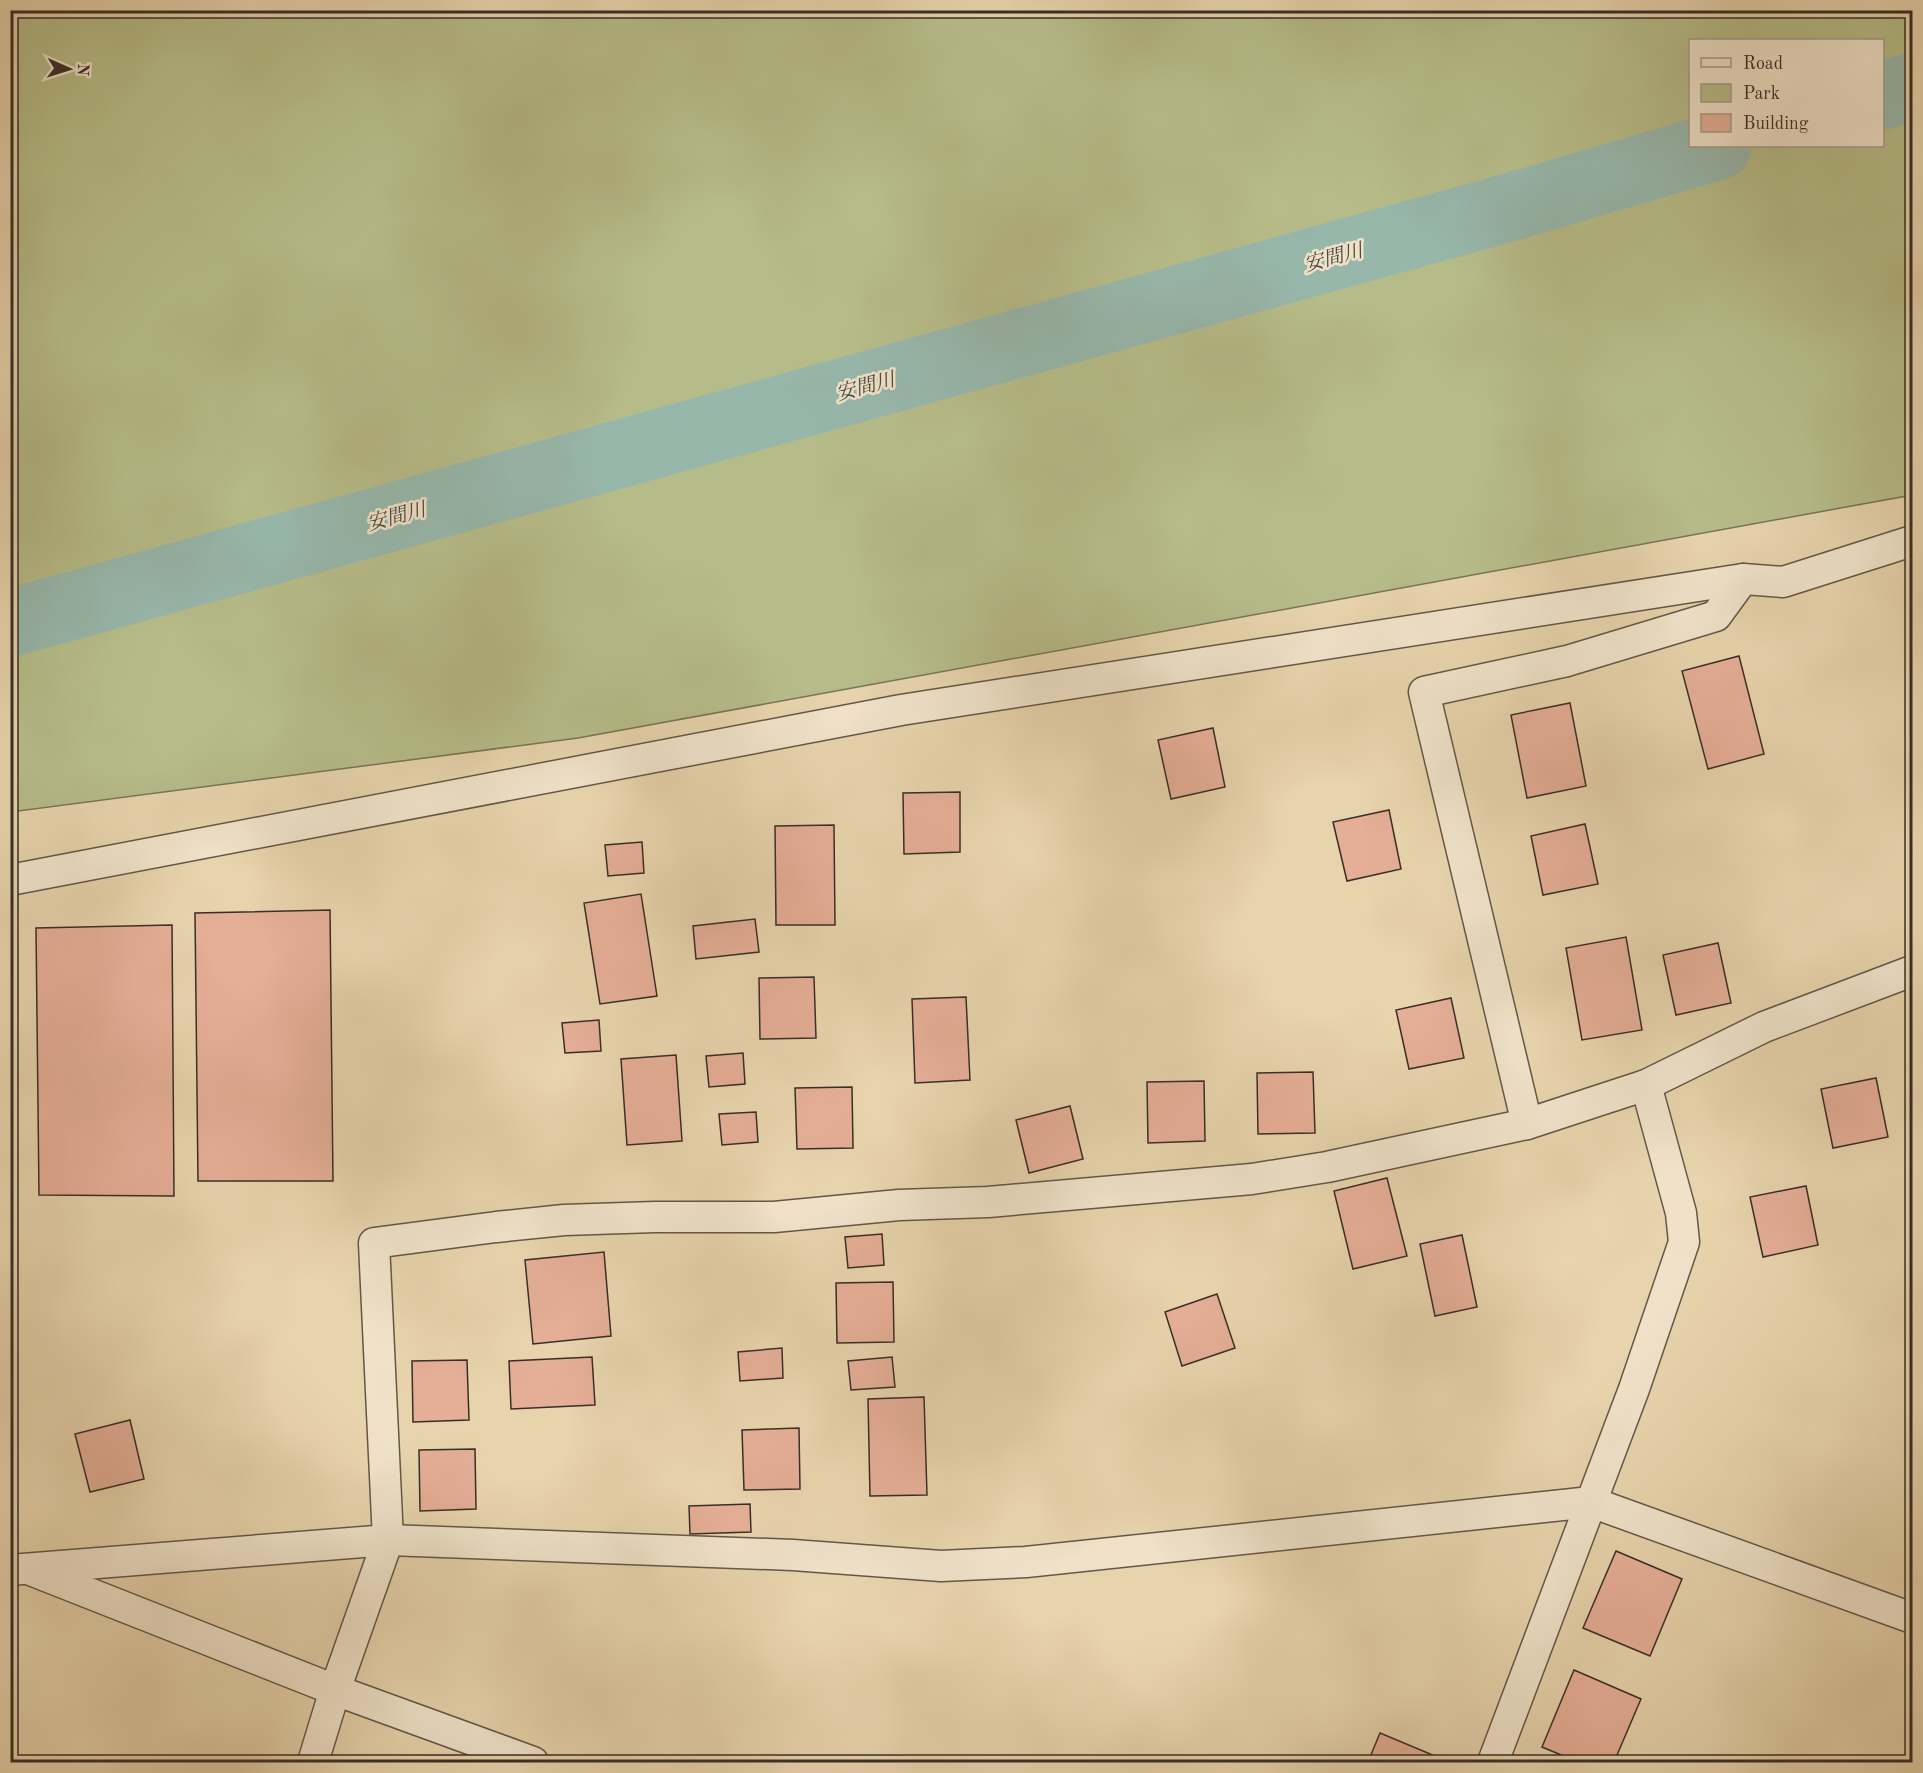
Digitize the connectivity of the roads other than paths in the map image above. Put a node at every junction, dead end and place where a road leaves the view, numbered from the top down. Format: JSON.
{"nodes":[{"id":1,"x":1912,"y":541,"type":"edge"},
{"id":2,"x":1743,"y":579,"type":"junction"},
{"id":3,"x":71,"y":869,"type":"junction"},
{"id":4,"x":10,"y":880,"type":"edge"},
{"id":5,"x":10,"y":894,"type":"edge"},
{"id":6,"x":1912,"y":971,"type":"edge"},
{"id":7,"x":1646,"y":1085,"type":"junction"},
{"id":8,"x":1527,"y":1124,"type":"junction"},
{"id":9,"x":1591,"y":1502,"type":"junction"},
{"id":10,"x":388,"y":1540,"type":"junction"},
{"id":11,"x":19,"y":1569,"type":"edge"},
{"id":12,"x":1912,"y":1618,"type":"edge"},
{"id":13,"x":335,"y":1690,"type":"junction"},
{"id":14,"x":313,"y":1762,"type":"edge"},
{"id":15,"x":533,"y":1762,"type":"edge"},
{"id":16,"x":1493,"y":1762,"type":"edge"}],
"edges":[{"from":1,"to":2,"type":"street"},
{"from":2,"to":3,"type":"street"},
{"from":2,"to":8,"type":"street"},
{"from":3,"to":4,"type":"street"},
{"from":3,"to":5,"type":"street"},
{"from":6,"to":7,"type":"street"},
{"from":7,"to":8,"type":"street"},
{"from":7,"to":9,"type":"street"},
{"from":8,"to":10,"type":"street"},
{"from":9,"to":10,"type":"street"},
{"from":9,"to":12,"type":"street"},
{"from":9,"to":16,"type":"street"},
{"from":10,"to":11,"type":"street"},
{"from":10,"to":13,"type":"street"},
{"from":11,"to":13,"type":"street"},
{"from":13,"to":14,"type":"street"},
{"from":13,"to":15,"type":"street"}]}
